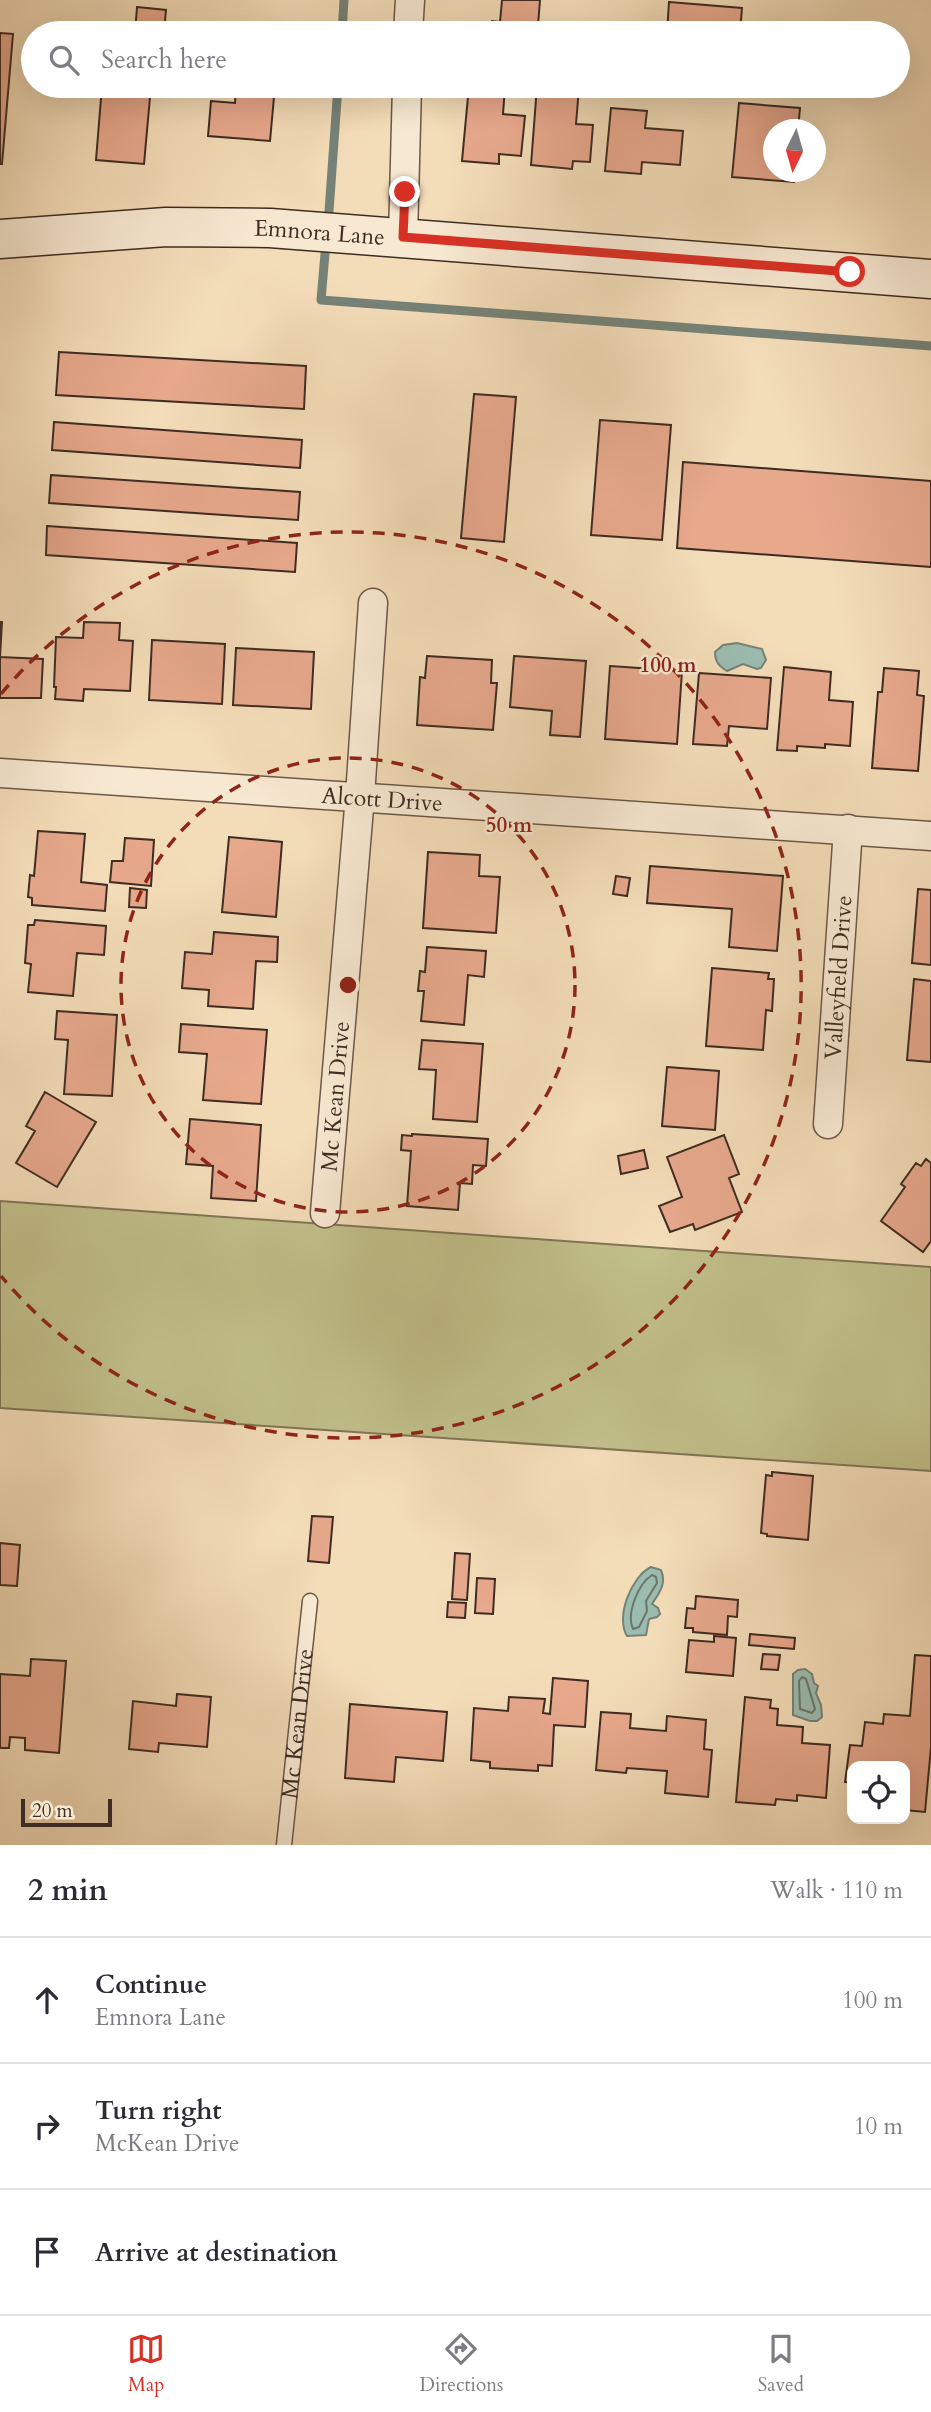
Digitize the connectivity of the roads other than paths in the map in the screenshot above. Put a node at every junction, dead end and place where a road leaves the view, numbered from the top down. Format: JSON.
{"nodes":[{"id":1,"x":410,"y":0,"type":"edge"},
{"id":2,"x":409,"y":21,"type":"edge"},
{"id":3,"x":407,"y":98,"type":"edge"},
{"id":4,"x":403,"y":237,"type":"junction"},
{"id":5,"x":0,"y":239,"type":"edge"},
{"id":6,"x":931,"y":279,"type":"edge"},
{"id":7,"x":373,"y":603,"type":"dead end"},
{"id":8,"x":0,"y":773,"type":"edge"},
{"id":9,"x":360,"y":796,"type":"junction"},
{"id":10,"x":848,"y":829,"type":"junction"},
{"id":11,"x":931,"y":835,"type":"edge"},
{"id":12,"x":828,"y":1124,"type":"dead end"},
{"id":13,"x":325,"y":1213,"type":"dead end"},
{"id":14,"x":310,"y":1601,"type":"dead end"},
{"id":15,"x":284,"y":1845,"type":"edge"}],
"edges":[{"from":1,"to":2,"type":"street"},
{"from":3,"to":4,"type":"street"},
{"from":4,"to":5,"type":"street","name":"Emnora Lane"},
{"from":4,"to":6,"type":"street","name":"Emnora Lane"},
{"from":7,"to":9,"type":"street","name":"Mc Kean Drive"},
{"from":8,"to":9,"type":"street","name":"Alcott Drive"},
{"from":9,"to":10,"type":"street","name":"Alcott Drive"},
{"from":9,"to":13,"type":"street","name":"Mc Kean Drive"},
{"from":10,"to":11,"type":"street","name":"Alcott Drive"},
{"from":10,"to":12,"type":"street","name":"Valleyfield Drive"},
{"from":14,"to":15,"type":"lane","name":"Mc Kean Drive"}]}
